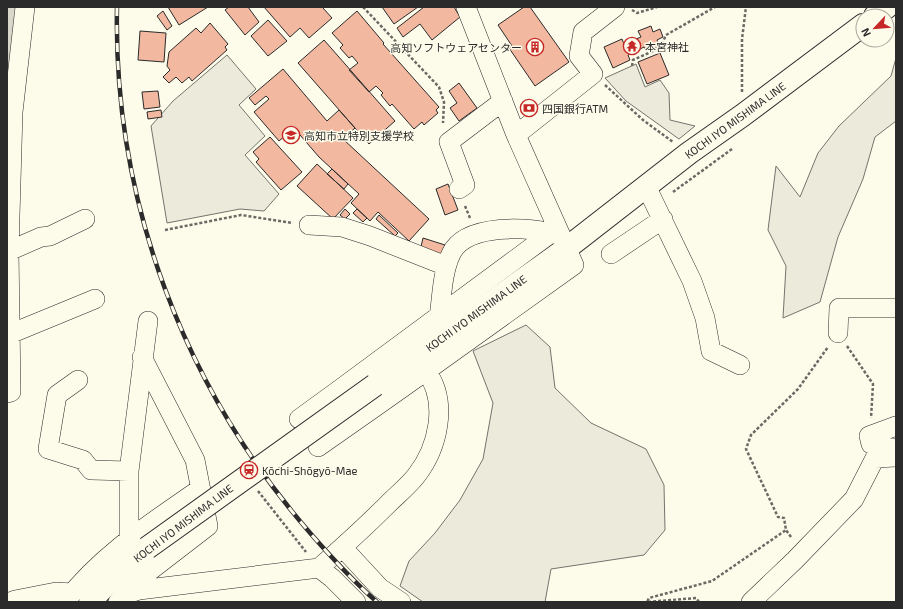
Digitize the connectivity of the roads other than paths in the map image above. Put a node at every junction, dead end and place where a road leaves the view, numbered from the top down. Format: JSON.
{"nodes":[{"id":1,"x":25,"y":7,"type":"edge"},
{"id":2,"x":466,"y":7,"type":"edge"},
{"id":3,"x":615,"y":7,"type":"edge"},
{"id":4,"x":855,"y":31,"type":"edge"},
{"id":5,"x":14,"y":51,"type":"edge"},
{"id":6,"x":503,"y":101,"type":"junction"},
{"id":7,"x":516,"y":135,"type":"junction"},
{"id":8,"x":646,"y":186,"type":"junction"},
{"id":9,"x":459,"y":189,"type":"road end"},
{"id":10,"x":85,"y":219,"type":"dead end"},
{"id":11,"x":663,"y":219,"type":"junction"},
{"id":12,"x":310,"y":225,"type":"road end"},
{"id":13,"x":560,"y":239,"type":"junction"},
{"id":14,"x":9,"y":251,"type":"junction"},
{"id":15,"x":611,"y":254,"type":"dead end"},
{"id":16,"x":446,"y":266,"type":"junction"},
{"id":17,"x":95,"y":299,"type":"dead end"},
{"id":18,"x":896,"y":308,"type":"edge"},
{"id":19,"x":439,"y":317,"type":"junction"},
{"id":20,"x":148,"y":321,"type":"dead end"},
{"id":21,"x":838,"y":333,"type":"road end"},
{"id":22,"x":10,"y":334,"type":"junction"},
{"id":23,"x":142,"y":357,"type":"junction"},
{"id":24,"x":740,"y":365,"type":"dead end"},
{"id":25,"x":426,"y":371,"type":"junction"},
{"id":26,"x":78,"y":380,"type":"dead end"},
{"id":27,"x":347,"y":384,"type":"junction"},
{"id":28,"x":9,"y":392,"type":"edge"},
{"id":29,"x":368,"y":412,"type":"junction"},
{"id":30,"x":299,"y":419,"type":"dead end"},
{"id":31,"x":896,"y":426,"type":"edge"},
{"id":32,"x":318,"y":447,"type":"dead end"},
{"id":33,"x":896,"y":449,"type":"edge"},
{"id":34,"x":896,"y":457,"type":"edge"},
{"id":35,"x":129,"y":471,"type":"junction"},
{"id":36,"x":200,"y":489,"type":"junction"},
{"id":37,"x":138,"y":543,"type":"junction"},
{"id":38,"x":343,"y":548,"type":"junction"},
{"id":39,"x":319,"y":568,"type":"junction"},
{"id":40,"x":121,"y":598,"type":"edge"},
{"id":41,"x":76,"y":599,"type":"edge"},
{"id":42,"x":10,"y":602,"type":"edge"},
{"id":43,"x":356,"y":602,"type":"edge"},
{"id":44,"x":401,"y":602,"type":"edge"},
{"id":45,"x":751,"y":602,"type":"edge"}],
"edges":[{"from":1,"to":5,"type":"street"},
{"from":2,"to":6,"type":"street"},
{"from":3,"to":7,"type":"street"},
{"from":4,"to":8,"type":"main road","name":"KOCHI IYO MISHIMA LINE"},
{"from":5,"to":14,"type":"street"},
{"from":6,"to":7,"type":"street"},
{"from":6,"to":9,"type":"street"},
{"from":7,"to":13,"type":"street"},
{"from":8,"to":11,"type":"street"},
{"from":8,"to":13,"type":"main road","name":"KOCHI IYO MISHIMA LINE"},
{"from":10,"to":14,"type":"street"},
{"from":11,"to":15,"type":"street"},
{"from":11,"to":24,"type":"street"},
{"from":12,"to":16,"type":"street"},
{"from":13,"to":16,"type":"street"},
{"from":13,"to":19,"type":"street"},
{"from":13,"to":25,"type":"street"},
{"from":13,"to":37,"type":"main road","name":"KOCHI IYO MISHIMA LINE","bridge":true},
{"from":14,"to":22,"type":"street"},
{"from":16,"to":19,"type":"street"},
{"from":17,"to":22,"type":"street"},
{"from":18,"to":21,"type":"street"},
{"from":19,"to":27,"type":"street"},
{"from":20,"to":23,"type":"street"},
{"from":22,"to":28,"type":"street"},
{"from":23,"to":35,"type":"street"},
{"from":23,"to":36,"type":"street"},
{"from":25,"to":29,"type":"street"},
{"from":25,"to":38,"type":"street"},
{"from":26,"to":35,"type":"street"},
{"from":27,"to":29,"type":"street"},
{"from":27,"to":30,"type":"street"},
{"from":29,"to":32,"type":"street"},
{"from":31,"to":33,"type":"street"},
{"from":34,"to":45,"type":"street"},
{"from":35,"to":37,"type":"street"},
{"from":36,"to":37,"type":"street"},
{"from":36,"to":40,"type":"street"},
{"from":37,"to":41,"type":"main road","name":"KOCHI IYO MISHIMA LINE"},
{"from":38,"to":39,"type":"street"},
{"from":38,"to":44,"type":"street"},
{"from":39,"to":40,"type":"street"},
{"from":39,"to":43,"type":"street"},
{"from":41,"to":42,"type":"street"}]}
